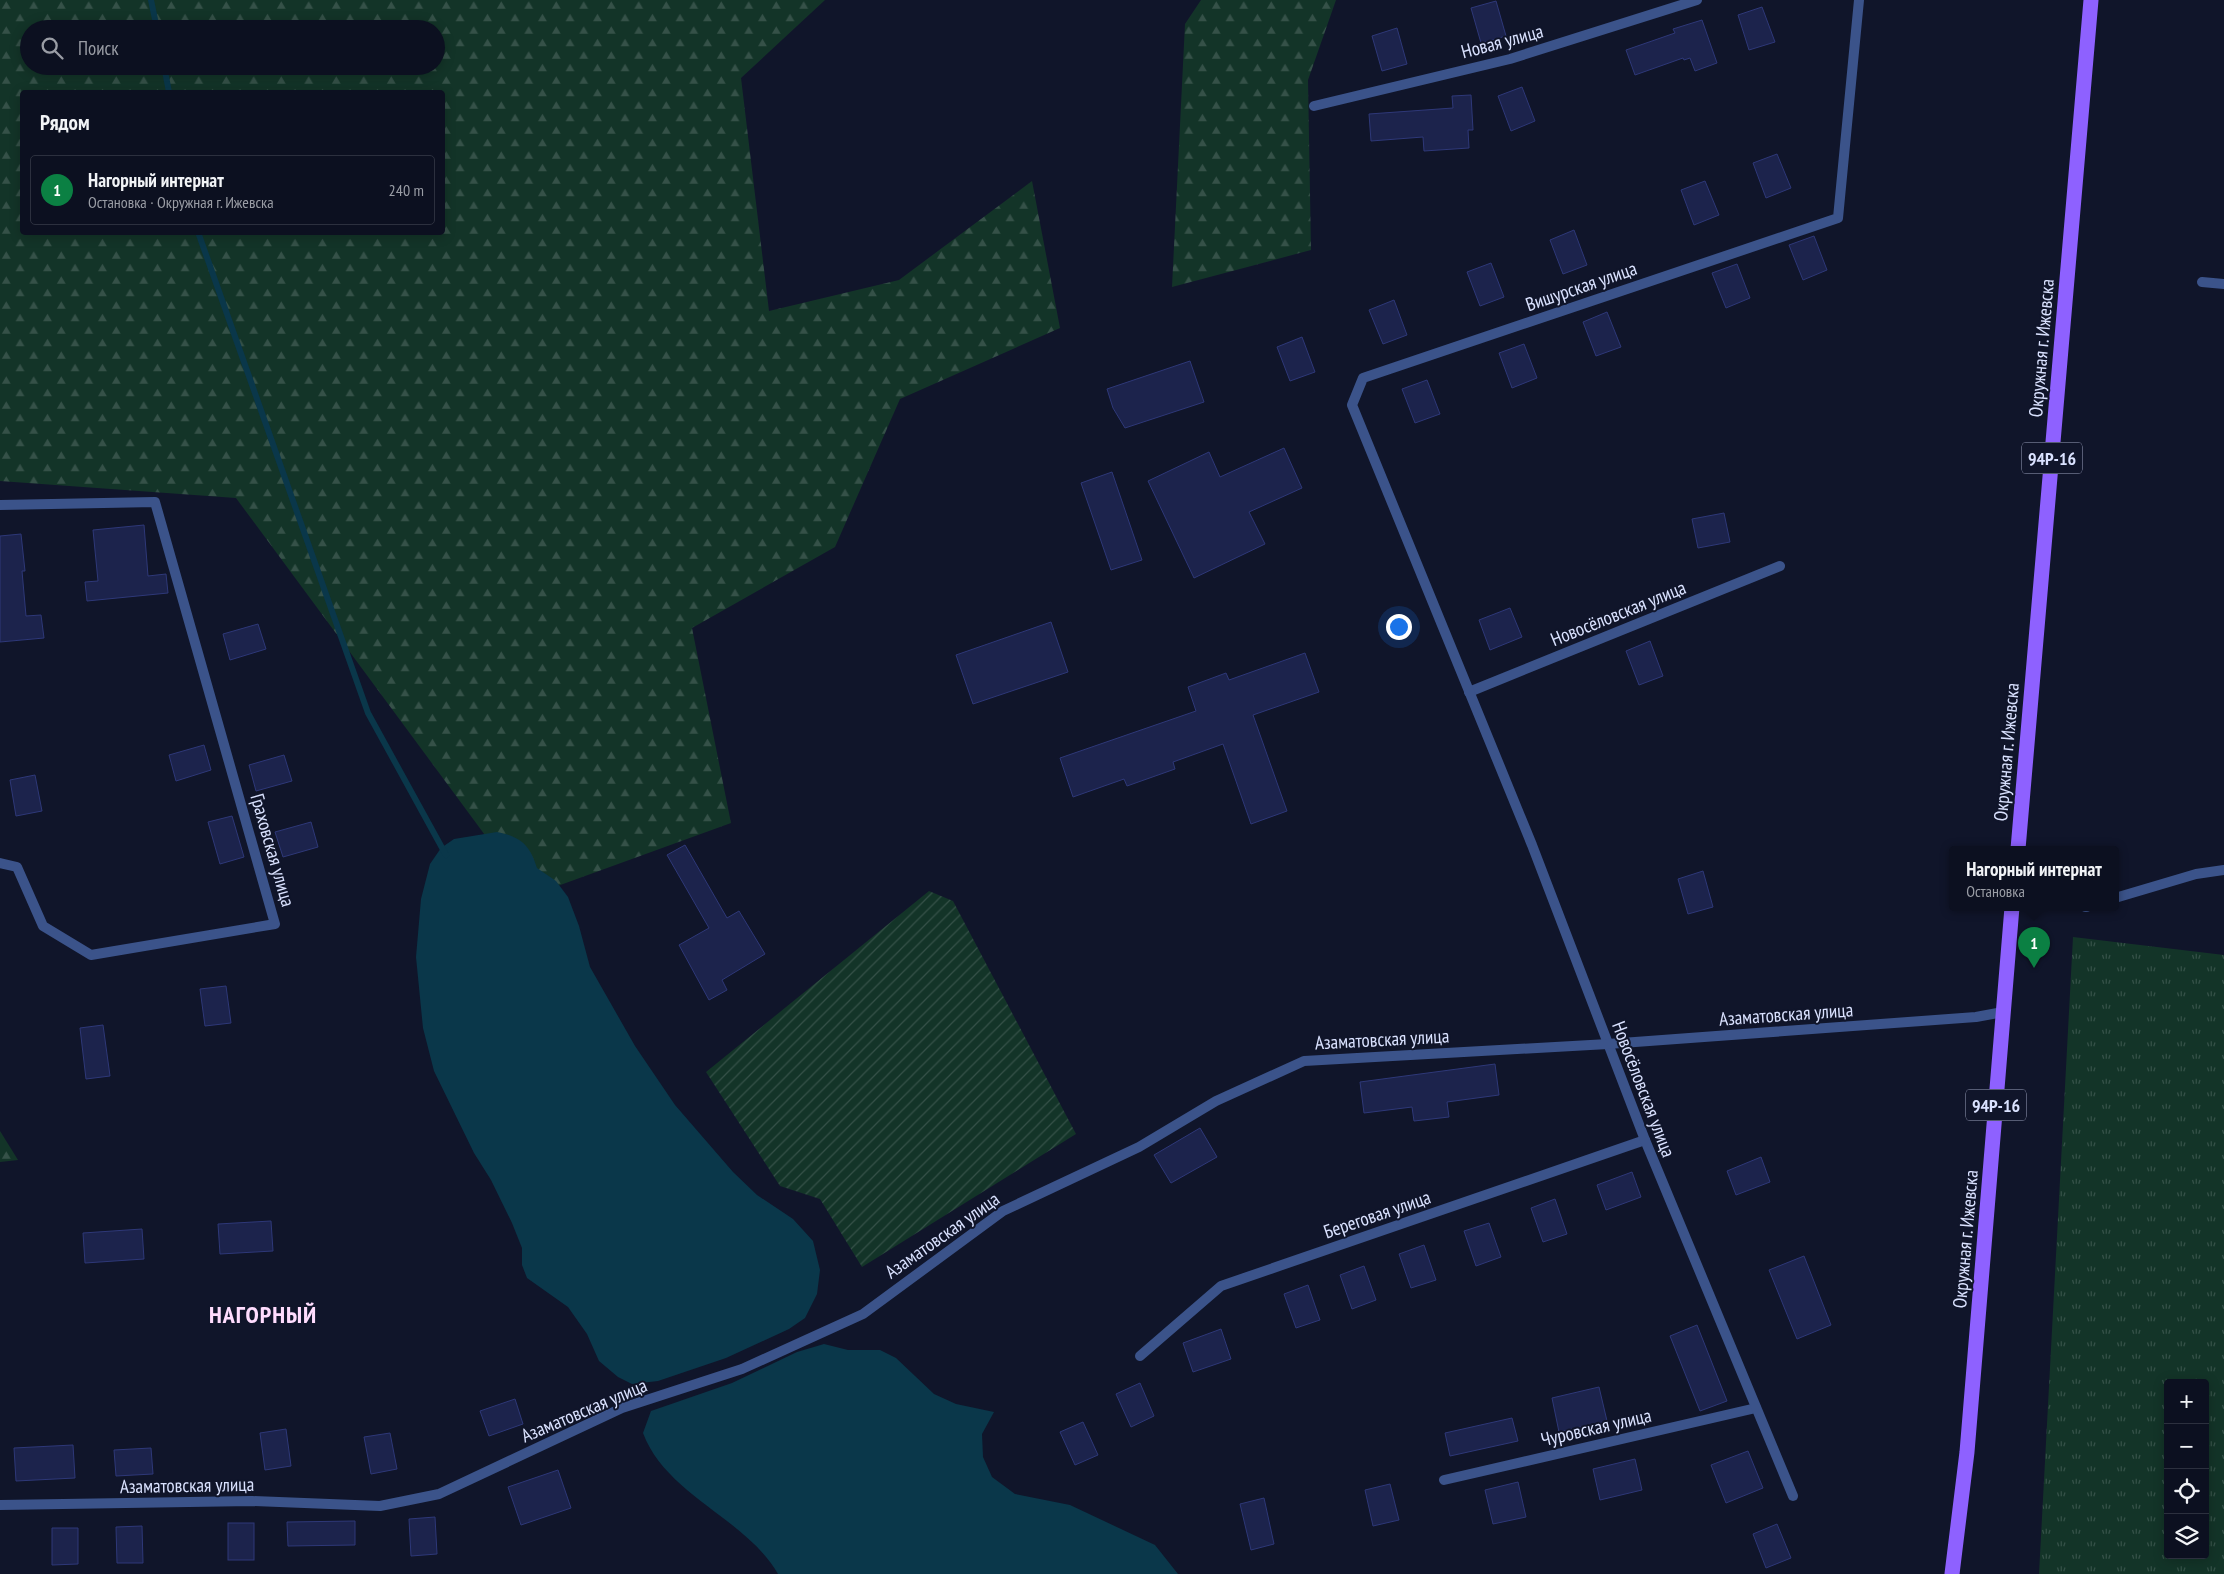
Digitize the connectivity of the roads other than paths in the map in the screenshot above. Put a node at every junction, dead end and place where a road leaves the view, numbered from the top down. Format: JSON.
{"nodes":[{"id":1,"x":1697,"y":0,"type":"edge"},
{"id":2,"x":1859,"y":0,"type":"edge"},
{"id":3,"x":2091,"y":0,"type":"edge"},
{"id":4,"x":1314,"y":106,"type":"dead end"},
{"id":5,"x":2202,"y":282,"type":"dead end"},
{"id":6,"x":2224,"y":284,"type":"edge"},
{"id":7,"x":1352,"y":405,"type":"joint"},
{"id":8,"x":0,"y":505,"type":"edge"},
{"id":9,"x":1780,"y":566,"type":"dead end"},
{"id":10,"x":1469,"y":692,"type":"junction"},
{"id":11,"x":2018,"y":846,"type":"edge"},
{"id":12,"x":0,"y":863,"type":"edge"},
{"id":13,"x":2224,"y":870,"type":"edge"},
{"id":14,"x":2119,"y":897,"type":"edge"},
{"id":15,"x":2012,"y":911,"type":"edge"},
{"id":16,"x":2003,"y":1012,"type":"junction"},
{"id":17,"x":1608,"y":1044,"type":"junction"},
{"id":18,"x":1645,"y":1140,"type":"junction"},
{"id":19,"x":1140,"y":1356,"type":"dead end"},
{"id":20,"x":1756,"y":1408,"type":"junction"},
{"id":21,"x":1444,"y":1480,"type":"dead end"},
{"id":22,"x":1793,"y":1496,"type":"dead end"},
{"id":23,"x":0,"y":1505,"type":"edge"},
{"id":24,"x":1952,"y":1574,"type":"edge"}],
"edges":[{"from":1,"to":4,"type":"street","name":"Новая улица"},
{"from":2,"to":7,"type":"street","name":"Вишурская улица"},
{"from":3,"to":11,"type":"main road","name":"Окружная г. Ижевска","number":"94Р-16"},
{"from":5,"to":6,"type":"street"},
{"from":7,"to":10,"type":"street","name":"Новосёловская улица"},
{"from":8,"to":12,"type":"street","name":"Граховская улица"},
{"from":9,"to":10,"type":"street","name":"Новосёловская улица"},
{"from":10,"to":17,"type":"street","name":"Новосёловская улица"},
{"from":13,"to":14,"type":"street"},
{"from":15,"to":16,"type":"main road","name":"Окружная г. Ижевска","number":"94Р-16"},
{"from":16,"to":17,"type":"street","name":"Азаматовская улица"},
{"from":16,"to":24,"type":"main road","name":"Окружная г. Ижевска","number":"94Р-16"},
{"from":17,"to":18,"type":"street","name":"Новосёловская улица"},
{"from":17,"to":23,"type":"street","name":"Азаматовская улица"},
{"from":18,"to":19,"type":"street","name":"Береговая улица"},
{"from":18,"to":20,"type":"street","name":"Новосёловская улица"},
{"from":20,"to":21,"type":"street","name":"Чуровская улица"},
{"from":20,"to":22,"type":"street","name":"Новосёловская улица"}]}
